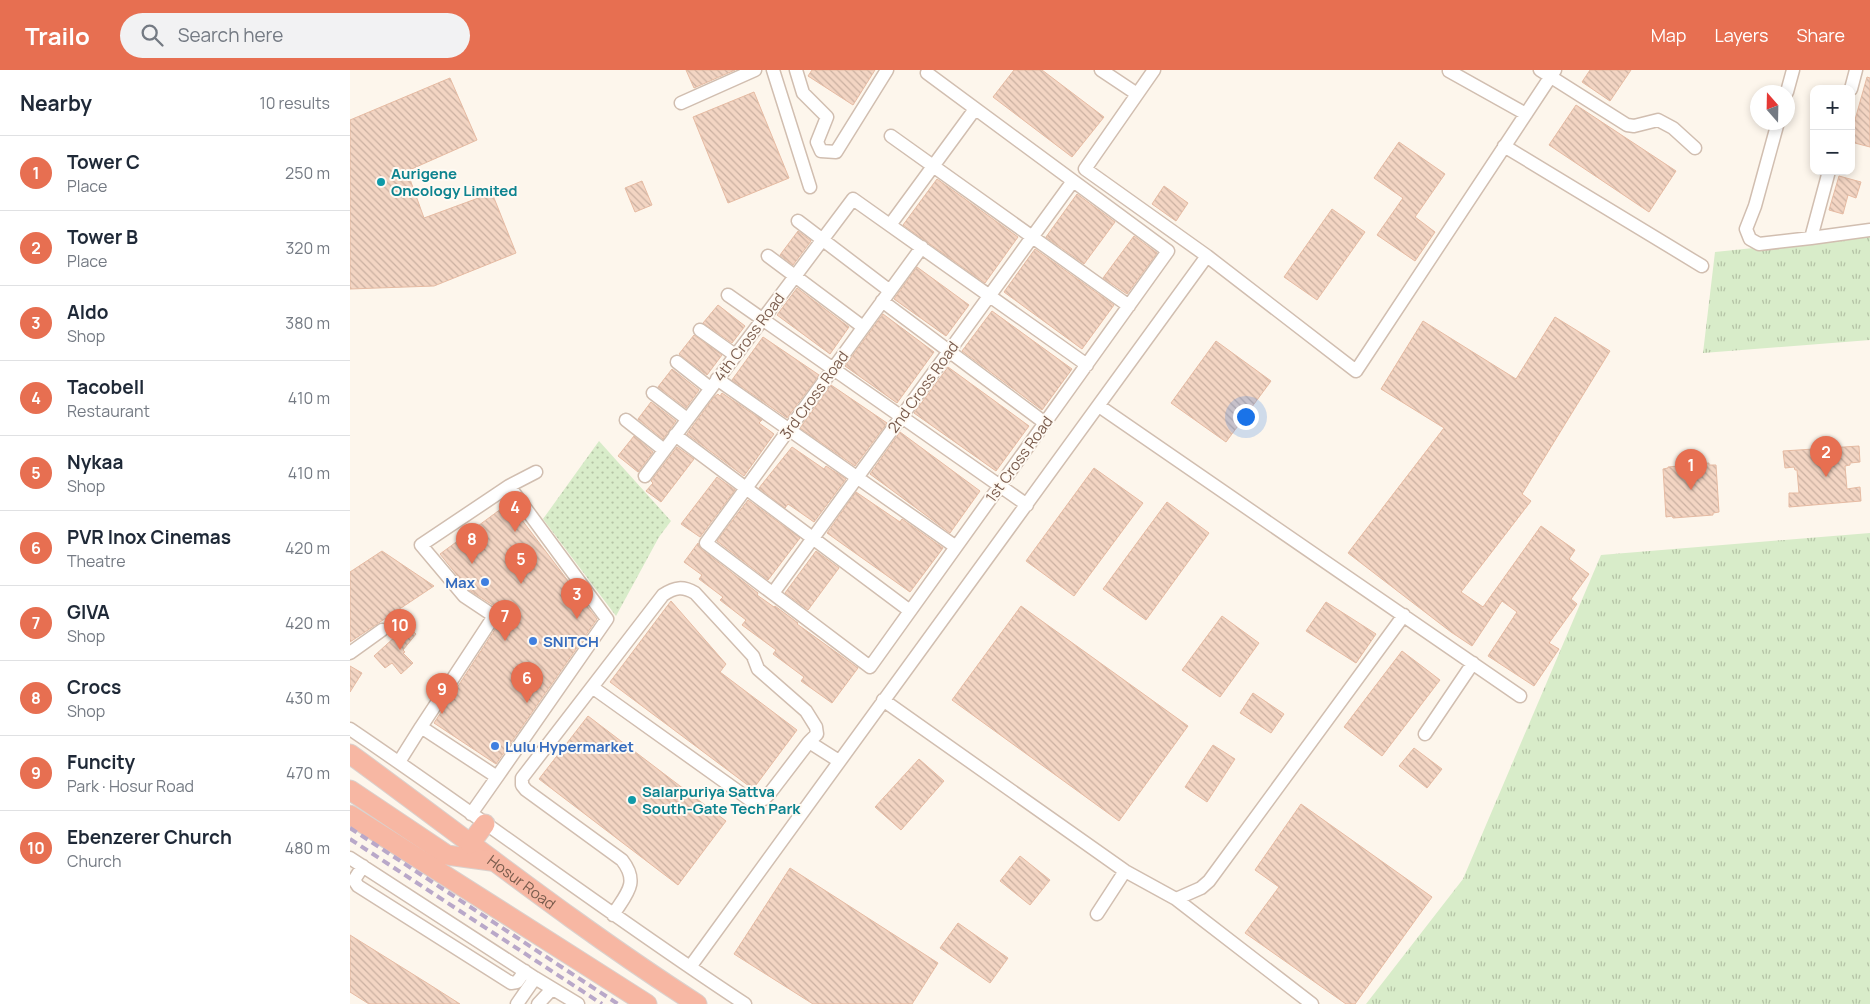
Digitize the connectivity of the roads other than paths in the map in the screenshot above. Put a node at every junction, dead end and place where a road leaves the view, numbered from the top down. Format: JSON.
{"nodes":[{"id":1,"x":755,"y":70,"type":"edge"},
{"id":2,"x":773,"y":70,"type":"edge"},
{"id":3,"x":796,"y":70,"type":"edge"},
{"id":4,"x":887,"y":70,"type":"edge"},
{"id":5,"x":1101,"y":70,"type":"edge"},
{"id":6,"x":1154,"y":70,"type":"edge"},
{"id":7,"x":1793,"y":70,"type":"edge"},
{"id":8,"x":1856,"y":70,"type":"edge"},
{"id":9,"x":1449,"y":71,"type":"dead end"},
{"id":10,"x":1548,"y":72,"type":"edge"},
{"id":11,"x":927,"y":73,"type":"dead end"},
{"id":12,"x":1788,"y":85,"type":"edge"},
{"id":13,"x":1852,"y":85,"type":"edge"},
{"id":14,"x":1137,"y":94,"type":"junction"},
{"id":15,"x":681,"y":103,"type":"dead end"},
{"id":16,"x":975,"y":109,"type":"junction"},
{"id":17,"x":1526,"y":114,"type":"junction"},
{"id":18,"x":1776,"y":130,"type":"edge"},
{"id":19,"x":891,"y":136,"type":"dead end"},
{"id":20,"x":1504,"y":146,"type":"junction"},
{"id":21,"x":1695,"y":148,"type":"dead end"},
{"id":22,"x":933,"y":166,"type":"junction"},
{"id":23,"x":1828,"y":175,"type":"edge"},
{"id":24,"x":1073,"y":181,"type":"junction"},
{"id":25,"x":810,"y":188,"type":"dead end"},
{"id":26,"x":798,"y":221,"type":"dead end"},
{"id":27,"x":890,"y":225,"type":"junction"},
{"id":28,"x":1870,"y":230,"type":"edge"},
{"id":29,"x":1033,"y":237,"type":"junction"},
{"id":30,"x":1811,"y":238,"type":"junction"},
{"id":31,"x":822,"y":240,"type":"junction"},
{"id":32,"x":922,"y":247,"type":"junction"},
{"id":33,"x":768,"y":256,"type":"dead end"},
{"id":34,"x":1207,"y":256,"type":"junction"},
{"id":35,"x":1702,"y":266,"type":"dead end"},
{"id":36,"x":795,"y":276,"type":"junction"},
{"id":37,"x":890,"y":291,"type":"junction"},
{"id":38,"x":728,"y":296,"type":"dead end"},
{"id":39,"x":990,"y":296,"type":"junction"},
{"id":40,"x":882,"y":302,"type":"junction"},
{"id":41,"x":1129,"y":306,"type":"junction"},
{"id":42,"x":762,"y":319,"type":"junction"},
{"id":43,"x":864,"y":327,"type":"junction"},
{"id":44,"x":700,"y":330,"type":"dead end"},
{"id":45,"x":949,"y":352,"type":"junction"},
{"id":46,"x":735,"y":355,"type":"junction"},
{"id":47,"x":677,"y":362,"type":"dead end"},
{"id":48,"x":1087,"y":365,"type":"junction"},
{"id":49,"x":833,"y":369,"type":"junction"},
{"id":50,"x":714,"y":384,"type":"junction"},
{"id":51,"x":653,"y":393,"type":"dead end"},
{"id":52,"x":1099,"y":406,"type":"junction"},
{"id":53,"x":902,"y":417,"type":"junction"},
{"id":54,"x":687,"y":419,"type":"junction"},
{"id":55,"x":626,"y":420,"type":"dead end"},
{"id":56,"x":1045,"y":423,"type":"junction"},
{"id":57,"x":788,"y":429,"type":"junction"},
{"id":58,"x":675,"y":436,"type":"junction"},
{"id":59,"x":664,"y":450,"type":"junction"},
{"id":60,"x":536,"y":472,"type":"dead end"},
{"id":61,"x":645,"y":476,"type":"dead end"},
{"id":62,"x":857,"y":478,"type":"junction"},
{"id":63,"x":509,"y":486,"type":"junction"},
{"id":64,"x":1000,"y":486,"type":"junction"},
{"id":65,"x":746,"y":488,"type":"junction"},
{"id":66,"x":1027,"y":505,"type":"junction"},
{"id":67,"x":813,"y":538,"type":"junction"},
{"id":68,"x":956,"y":548,"type":"junction"},
{"id":69,"x":773,"y":593,"type":"junction"},
{"id":70,"x":910,"y":611,"type":"junction"},
{"id":71,"x":1404,"y":615,"type":"junction"},
{"id":72,"x":382,"y":630,"type":"dead end"},
{"id":73,"x":350,"y":653,"type":"edge"},
{"id":74,"x":1473,"y":663,"type":"junction"},
{"id":75,"x":592,"y":687,"type":"junction"},
{"id":76,"x":1520,"y":696,"type":"dead end"},
{"id":77,"x":883,"y":700,"type":"junction"},
{"id":78,"x":421,"y":727,"type":"junction"},
{"id":79,"x":350,"y":729,"type":"edge"},
{"id":80,"x":1426,"y":734,"type":"dead end"},
{"id":81,"x":810,"y":742,"type":"junction"},
{"id":82,"x":350,"y":754,"type":"edge"},
{"id":83,"x":399,"y":762,"type":"junction"},
{"id":84,"x":839,"y":762,"type":"junction"},
{"id":85,"x":497,"y":777,"type":"junction"},
{"id":86,"x":350,"y":790,"type":"edge"},
{"id":87,"x":350,"y":815,"type":"edge"},
{"id":88,"x":478,"y":819,"type":"junction"},
{"id":89,"x":470,"y":844,"type":"junction"},
{"id":90,"x":350,"y":858,"type":"edge"},
{"id":91,"x":492,"y":861,"type":"junction"},
{"id":92,"x":363,"y":866,"type":"junction"},
{"id":93,"x":1125,"y":871,"type":"junction"},
{"id":94,"x":1176,"y":899,"type":"junction"},
{"id":95,"x":1097,"y":914,"type":"dead end"},
{"id":96,"x":613,"y":915,"type":"junction"},
{"id":97,"x":690,"y":967,"type":"junction"},
{"id":98,"x":530,"y":974,"type":"junction"},
{"id":99,"x":552,"y":989,"type":"junction"},
{"id":100,"x":670,"y":997,"type":"edge"},
{"id":101,"x":517,"y":1004,"type":"edge"},
{"id":102,"x":538,"y":1004,"type":"edge"},
{"id":103,"x":578,"y":1004,"type":"edge"},
{"id":104,"x":647,"y":1004,"type":"edge"},
{"id":105,"x":697,"y":1004,"type":"edge"},
{"id":106,"x":745,"y":1004,"type":"edge"},
{"id":107,"x":1312,"y":1004,"type":"edge"}],
"edges":[{"from":1,"to":15,"type":"street"},
{"from":2,"to":25,"type":"street"},
{"from":3,"to":4,"type":"street"},
{"from":5,"to":14,"type":"street"},
{"from":6,"to":14,"type":"street"},
{"from":7,"to":12,"type":"street"},
{"from":8,"to":13,"type":"street"},
{"from":9,"to":17,"type":"street"},
{"from":10,"to":17,"type":"street"},
{"from":10,"to":21,"type":"street"},
{"from":11,"to":16,"type":"street"},
{"from":14,"to":34,"type":"street"},
{"from":16,"to":22,"type":"street"},
{"from":16,"to":24,"type":"street"},
{"from":17,"to":20,"type":"street"},
{"from":18,"to":30,"type":"street"},
{"from":19,"to":22,"type":"street"},
{"from":20,"to":34,"type":"street"},
{"from":20,"to":35,"type":"street"},
{"from":22,"to":27,"type":"street"},
{"from":22,"to":29,"type":"street"},
{"from":23,"to":30,"type":"street"},
{"from":24,"to":29,"type":"street","name":"2nd Cross Road"},
{"from":24,"to":41,"type":"street","name":"1st Cross Road"},
{"from":26,"to":31,"type":"street"},
{"from":27,"to":31,"type":"street","name":"4th Cross Road"},
{"from":27,"to":32,"type":"street"},
{"from":28,"to":30,"type":"street"},
{"from":29,"to":39,"type":"street","name":"2nd Cross Road"},
{"from":29,"to":41,"type":"street"},
{"from":31,"to":36,"type":"street","name":"4th Cross Road"},
{"from":31,"to":37,"type":"street"},
{"from":32,"to":37,"type":"street","name":"3rd Cross Road"},
{"from":32,"to":39,"type":"street"},
{"from":33,"to":36,"type":"street"},
{"from":34,"to":52,"type":"street"},
{"from":36,"to":42,"type":"street","name":"4th Cross Road"},
{"from":36,"to":43,"type":"street"},
{"from":37,"to":40,"type":"street","name":"3rd Cross Road"},
{"from":38,"to":42,"type":"street"},
{"from":39,"to":45,"type":"street","name":"2nd Cross Road"},
{"from":39,"to":48,"type":"street"},
{"from":40,"to":43,"type":"street","name":"3rd Cross Road"},
{"from":40,"to":45,"type":"street"},
{"from":41,"to":48,"type":"street","name":"1st Cross Road"},
{"from":42,"to":46,"type":"street","name":"4th Cross Road"},
{"from":42,"to":49,"type":"street"},
{"from":43,"to":49,"type":"street","name":"3rd Cross Road"},
{"from":44,"to":46,"type":"street"},
{"from":45,"to":53,"type":"street","name":"2nd Cross Road"},
{"from":45,"to":56,"type":"street"},
{"from":46,"to":50,"type":"street","name":"4th Cross Road"},
{"from":47,"to":50,"type":"street"},
{"from":48,"to":56,"type":"street","name":"1st Cross Road"},
{"from":49,"to":53,"type":"street"},
{"from":49,"to":57,"type":"street","name":"3rd Cross Road"},
{"from":50,"to":54,"type":"street","name":"4th Cross Road"},
{"from":50,"to":57,"type":"street"},
{"from":51,"to":54,"type":"street"},
{"from":52,"to":66,"type":"street"},
{"from":52,"to":71,"type":"street"},
{"from":53,"to":62,"type":"street","name":"2nd Cross Road"},
{"from":53,"to":64,"type":"street"},
{"from":54,"to":58,"type":"street","name":"4th Cross Road"},
{"from":55,"to":59,"type":"street"},
{"from":56,"to":64,"type":"street","name":"1st Cross Road"},
{"from":57,"to":62,"type":"street"},
{"from":57,"to":65,"type":"street","name":"3rd Cross Road"},
{"from":58,"to":59,"type":"street","name":"4th Cross Road"},
{"from":58,"to":65,"type":"street"},
{"from":59,"to":61,"type":"street","name":"4th Cross Road"},
{"from":60,"to":63,"type":"street"},
{"from":62,"to":67,"type":"street","name":"2nd Cross Road"},
{"from":62,"to":68,"type":"street"},
{"from":63,"to":78,"type":"street"},
{"from":63,"to":85,"type":"street"},
{"from":64,"to":66,"type":"street"},
{"from":64,"to":68,"type":"street","name":"1st Cross Road"},
{"from":65,"to":67,"type":"street"},
{"from":65,"to":69,"type":"street","name":"3rd Cross Road"},
{"from":66,"to":77,"type":"street"},
{"from":67,"to":69,"type":"street","name":"2nd Cross Road"},
{"from":67,"to":70,"type":"street"},
{"from":68,"to":70,"type":"street","name":"1st Cross Road"},
{"from":69,"to":70,"type":"street","name":"1st Cross Road"},
{"from":71,"to":74,"type":"street"},
{"from":71,"to":94,"type":"street"},
{"from":72,"to":73,"type":"street"},
{"from":74,"to":76,"type":"street"},
{"from":74,"to":80,"type":"street"},
{"from":75,"to":81,"type":"street"},
{"from":75,"to":81,"type":"street"},
{"from":75,"to":96,"type":"street"},
{"from":77,"to":84,"type":"street"},
{"from":77,"to":93,"type":"street"},
{"from":78,"to":83,"type":"street"},
{"from":78,"to":85,"type":"street"},
{"from":79,"to":83,"type":"street"},
{"from":81,"to":84,"type":"street"},
{"from":82,"to":89,"type":"highway","name":"Hosur Road"},
{"from":83,"to":88,"type":"street"},
{"from":84,"to":97,"type":"street"},
{"from":85,"to":88,"type":"street"},
{"from":86,"to":91,"type":"highway"},
{"from":87,"to":104,"type":"highway"},
{"from":88,"to":89,"type":"highway"},
{"from":88,"to":96,"type":"street"},
{"from":89,"to":91,"type":"highway","name":"Hosur Road"},
{"from":90,"to":92,"type":"street"},
{"from":91,"to":100,"type":"highway","name":"Hosur Road"},
{"from":92,"to":98,"type":"street"},
{"from":92,"to":98,"type":"street"},
{"from":93,"to":94,"type":"street"},
{"from":93,"to":95,"type":"street"},
{"from":94,"to":107,"type":"street"},
{"from":96,"to":97,"type":"street"},
{"from":97,"to":106,"type":"street"},
{"from":98,"to":99,"type":"street"},
{"from":98,"to":101,"type":"street"},
{"from":99,"to":102,"type":"street"},
{"from":99,"to":103,"type":"street"},
{"from":100,"to":105,"type":"highway","name":"Hosur Road"}]}
